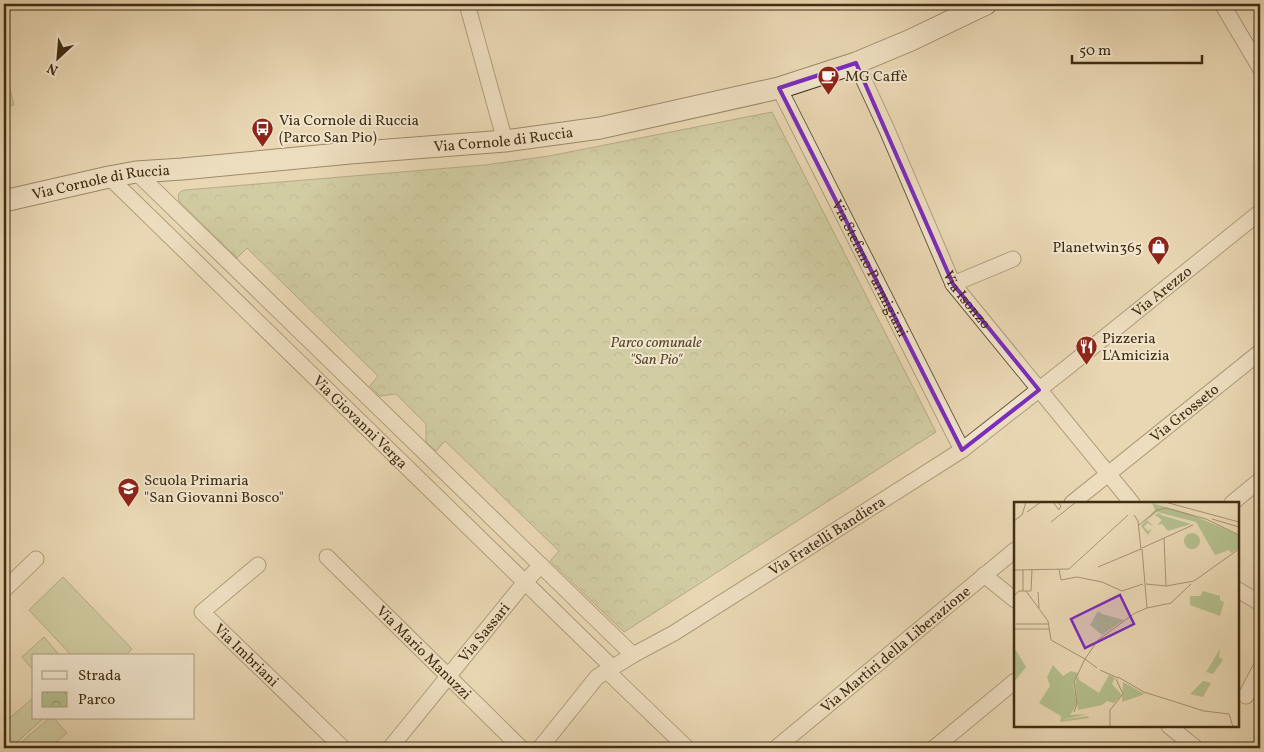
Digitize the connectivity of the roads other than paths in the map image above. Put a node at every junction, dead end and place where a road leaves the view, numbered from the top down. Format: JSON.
{"nodes":[{"id":1,"x":467,"y":4,"type":"edge"},
{"id":2,"x":986,"y":4,"type":"edge"},
{"id":3,"x":1222,"y":4,"type":"edge"},
{"id":4,"x":856,"y":63,"type":"junction"},
{"id":5,"x":1260,"y":68,"type":"edge"},
{"id":6,"x":779,"y":88,"type":"junction"},
{"id":7,"x":505,"y":141,"type":"junction"},
{"id":8,"x":136,"y":172,"type":"junction"},
{"id":9,"x":109,"y":177,"type":"junction"},
{"id":10,"x":4,"y":201,"type":"edge"},
{"id":11,"x":1260,"y":212,"type":"edge"},
{"id":12,"x":1013,"y":259,"type":"dead end"},
{"id":13,"x":954,"y":284,"type":"junction"},
{"id":14,"x":1260,"y":352,"type":"edge"},
{"id":15,"x":1040,"y":390,"type":"junction"},
{"id":16,"x":962,"y":450,"type":"junction"},
{"id":17,"x":1108,"y":473,"type":"junction"},
{"id":18,"x":1260,"y":480,"type":"edge"},
{"id":19,"x":1073,"y":502,"type":"edge"},
{"id":20,"x":1131,"y":502,"type":"edge"},
{"id":21,"x":1233,"y":502,"type":"edge"},
{"id":22,"x":1014,"y":551,"type":"edge"},
{"id":23,"x":327,"y":557,"type":"dead end"},
{"id":24,"x":36,"y":559,"type":"dead end"},
{"id":25,"x":258,"y":565,"type":"dead end"},
{"id":26,"x":541,"y":565,"type":"junction"},
{"id":27,"x":984,"y":575,"type":"junction"},
{"id":28,"x":525,"y":582,"type":"junction"},
{"id":29,"x":4,"y":590,"type":"edge"},
{"id":30,"x":1239,"y":591,"type":"edge"},
{"id":31,"x":1014,"y":599,"type":"edge"},
{"id":32,"x":1260,"y":603,"type":"edge"},
{"id":33,"x":633,"y":655,"type":"junction"},
{"id":34,"x":610,"y":669,"type":"junction"},
{"id":35,"x":1260,"y":670,"type":"edge"},
{"id":36,"x":448,"y":676,"type":"junction"},
{"id":37,"x":1014,"y":682,"type":"edge"},
{"id":38,"x":1246,"y":696,"type":"dead end"},
{"id":39,"x":1170,"y":727,"type":"edge"},
{"id":40,"x":343,"y":748,"type":"edge"},
{"id":41,"x":390,"y":748,"type":"edge"},
{"id":42,"x":521,"y":748,"type":"edge"},
{"id":43,"x":540,"y":748,"type":"edge"},
{"id":44,"x":687,"y":748,"type":"edge"},
{"id":45,"x":776,"y":748,"type":"edge"},
{"id":46,"x":934,"y":748,"type":"edge"},
{"id":47,"x":1196,"y":748,"type":"edge"}],
"edges":[{"from":1,"to":7,"type":"street"},
{"from":2,"to":4,"type":"main road","name":"Via Cornole di Ruccia"},
{"from":3,"to":5,"type":"street"},
{"from":4,"to":6,"type":"main road","name":"Via Cornole di Ruccia"},
{"from":4,"to":13,"type":"street","name":"Via Isonzo"},
{"from":6,"to":7,"type":"main road","name":"Via Cornole di Ruccia"},
{"from":6,"to":16,"type":"street","name":"Via Stefano Parmigiani"},
{"from":7,"to":8,"type":"main road","name":"Via Cornole di Ruccia"},
{"from":8,"to":9,"type":"main road","name":"Via Cornole di Ruccia"},
{"from":8,"to":26,"type":"street","name":"Via Giovanni Verga"},
{"from":9,"to":10,"type":"main road","name":"Via Cornole di Ruccia"},
{"from":9,"to":28,"type":"street","name":"Via Giovanni Verga"},
{"from":11,"to":15,"type":"street","name":"Via Arezzo"},
{"from":12,"to":13,"type":"street"},
{"from":13,"to":15,"type":"street","name":"Via Isonzo"},
{"from":14,"to":17,"type":"street","name":"Via Grosseto"},
{"from":15,"to":16,"type":"street","name":"Via Fratelli Bandiera"},
{"from":15,"to":17,"type":"street","name":"Via Isonzo"},
{"from":16,"to":33,"type":"street","name":"Via Fratelli Bandiera"},
{"from":17,"to":19,"type":"street"},
{"from":17,"to":20,"type":"street","name":"Via Isonzo"},
{"from":18,"to":21,"type":"street"},
{"from":22,"to":27,"type":"street","name":"Via Martiri della Liberazione"},
{"from":23,"to":36,"type":"street","name":"Via Mario Manuzzi"},
{"from":24,"to":29,"type":"street"},
{"from":25,"to":40,"type":"street","name":"Via Imbriani"},
{"from":26,"to":28,"type":"street","name":"Via Sassari"},
{"from":26,"to":33,"type":"street","name":"Via Giovanni Verga"},
{"from":27,"to":31,"type":"street"},
{"from":27,"to":45,"type":"street","name":"Via Martiri della Liberazione"},
{"from":28,"to":34,"type":"street","name":"Via Giovanni Verga"},
{"from":28,"to":36,"type":"street","name":"Via Sassari"},
{"from":30,"to":32,"type":"street"},
{"from":33,"to":34,"type":"street","name":"Via Fratelli Bandiera"},
{"from":34,"to":43,"type":"street","name":"Via Fratelli Bandiera"},
{"from":34,"to":44,"type":"street","name":"Via Giovanni Verga"},
{"from":35,"to":38,"type":"street"},
{"from":36,"to":41,"type":"street","name":"Via Sassari"},
{"from":36,"to":42,"type":"street","name":"Via Mario Manuzzi"},
{"from":37,"to":46,"type":"street"},
{"from":39,"to":47,"type":"street"}]}
